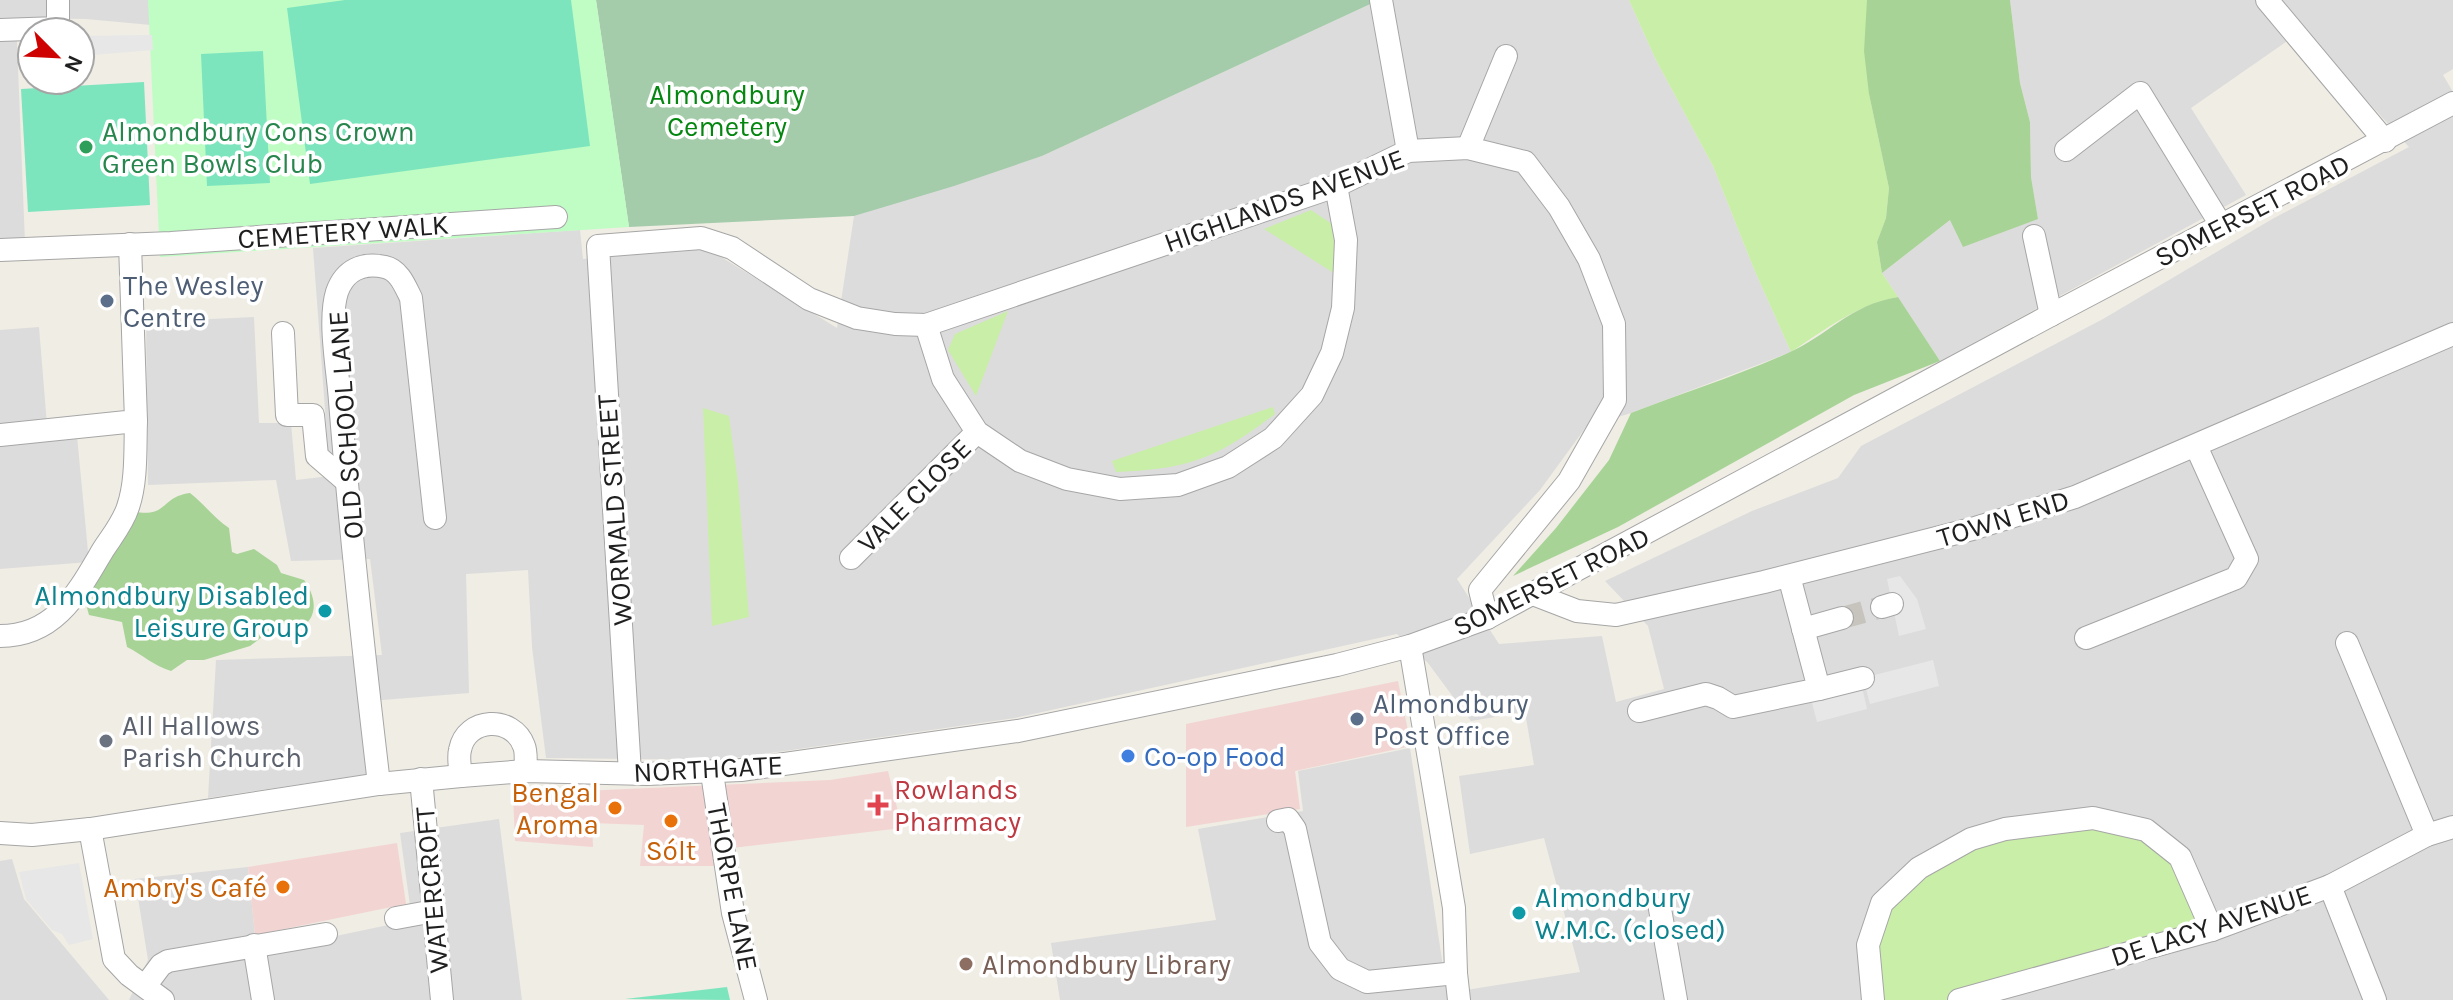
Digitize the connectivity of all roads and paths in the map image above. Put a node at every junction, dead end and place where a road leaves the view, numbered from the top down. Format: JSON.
{"nodes":[{"id":1,"x":58,"y":0,"type":"edge"},
{"id":2,"x":1381,"y":0,"type":"edge"},
{"id":3,"x":2267,"y":0,"type":"edge"},
{"id":4,"x":0,"y":30,"type":"edge"},
{"id":5,"x":1506,"y":56,"type":"dead end"},
{"id":6,"x":2453,"y":103,"type":"edge"},
{"id":7,"x":2385,"y":141,"type":"junction"},
{"id":8,"x":1468,"y":148,"type":"junction"},
{"id":9,"x":2066,"y":150,"type":"dead end"},
{"id":10,"x":1408,"y":151,"type":"junction"},
{"id":11,"x":1336,"y":186,"type":"junction"},
{"id":12,"x":556,"y":217,"type":"dead end"},
{"id":13,"x":2221,"y":225,"type":"junction"},
{"id":14,"x":2034,"y":236,"type":"dead end"},
{"id":15,"x":130,"y":244,"type":"junction"},
{"id":16,"x":598,"y":246,"type":"joint"},
{"id":17,"x":0,"y":250,"type":"edge"},
{"id":18,"x":2051,"y":315,"type":"junction"},
{"id":19,"x":926,"y":325,"type":"junction"},
{"id":20,"x":283,"y":333,"type":"dead end"},
{"id":21,"x":2453,"y":334,"type":"edge"},
{"id":22,"x":136,"y":421,"type":"junction"},
{"id":23,"x":977,"y":432,"type":"junction"},
{"id":24,"x":0,"y":435,"type":"edge"},
{"id":25,"x":2196,"y":446,"type":"junction"},
{"id":26,"x":346,"y":481,"type":"junction"},
{"id":27,"x":435,"y":518,"type":"dead end"},
{"id":28,"x":851,"y":558,"type":"dead end"},
{"id":29,"x":1789,"y":576,"type":"junction"},
{"id":30,"x":1533,"y":594,"type":"junction"},
{"id":31,"x":1487,"y":618,"type":"junction"},
{"id":32,"x":1842,"y":618,"type":"tunnel mouth"},
{"id":33,"x":1803,"y":629,"type":"junction"},
{"id":34,"x":0,"y":636,"type":"edge"},
{"id":35,"x":2086,"y":638,"type":"dead end"},
{"id":36,"x":2347,"y":643,"type":"dead end"},
{"id":37,"x":1410,"y":646,"type":"junction"},
{"id":38,"x":1863,"y":678,"type":"dead end"},
{"id":39,"x":1819,"y":689,"type":"junction"},
{"id":40,"x":1639,"y":711,"type":"dead end"},
{"id":41,"x":526,"y":771,"type":"junction"},
{"id":42,"x":630,"y":773,"type":"junction"},
{"id":43,"x":712,"y":773,"type":"junction"},
{"id":44,"x":461,"y":776,"type":"junction"},
{"id":45,"x":421,"y":779,"type":"junction"},
{"id":46,"x":379,"y":784,"type":"junction"},
{"id":47,"x":1278,"y":821,"type":"dead end"},
{"id":48,"x":2453,"y":827,"type":"edge"},
{"id":49,"x":90,"y":829,"type":"junction"},
{"id":50,"x":0,"y":833,"type":"edge"},
{"id":51,"x":2427,"y":835,"type":"junction"},
{"id":52,"x":2330,"y":886,"type":"junction"},
{"id":53,"x":1660,"y":909,"type":"dead end"},
{"id":54,"x":434,"y":911,"type":"junction"},
{"id":55,"x":396,"y":918,"type":"dead end"},
{"id":56,"x":2212,"y":930,"type":"junction"},
{"id":57,"x":326,"y":934,"type":"dead end"},
{"id":58,"x":254,"y":945,"type":"junction"},
{"id":59,"x":1456,"y":973,"type":"junction"},
{"id":60,"x":146,"y":985,"type":"junction"},
{"id":61,"x":163,"y":1000,"type":"edge"},
{"id":62,"x":263,"y":1000,"type":"edge"},
{"id":63,"x":442,"y":1000,"type":"edge"},
{"id":64,"x":756,"y":1000,"type":"edge"},
{"id":65,"x":1459,"y":1000,"type":"edge"},
{"id":66,"x":1676,"y":1000,"type":"edge"},
{"id":67,"x":1873,"y":1000,"type":"edge"},
{"id":68,"x":1959,"y":1000,"type":"edge"},
{"id":69,"x":2375,"y":1000,"type":"edge"}],
"edges":[{"from":1,"to":4,"type":"street"},
{"from":2,"to":10,"type":"street"},
{"from":3,"to":7,"type":"street"},
{"from":5,"to":8,"type":"street"},
{"from":6,"to":7,"type":"street","name":"SOMERSET ROAD"},
{"from":7,"to":13,"type":"street","name":"SOMERSET ROAD"},
{"from":8,"to":10,"type":"street","name":"HIGHLANDS AVENUE"},
{"from":8,"to":31,"type":"street","name":"HIGHLANDS AVENUE"},
{"from":9,"to":13,"type":"street"},
{"from":10,"to":11,"type":"street","name":"HIGHLANDS AVENUE"},
{"from":11,"to":19,"type":"street","name":"HIGHLANDS AVENUE"},
{"from":11,"to":23,"type":"street"},
{"from":12,"to":15,"type":"street","name":"CEMETERY WALK"},
{"from":13,"to":18,"type":"street","name":"SOMERSET ROAD"},
{"from":14,"to":18,"type":"street"},
{"from":15,"to":17,"type":"street","name":"CEMETERY WALK"},
{"from":15,"to":22,"type":"street"},
{"from":16,"to":19,"type":"street","name":"HIGHLANDS AVENUE"},
{"from":16,"to":42,"type":"street","name":"WORMALD STREET"},
{"from":18,"to":30,"type":"street","name":"SOMERSET ROAD"},
{"from":19,"to":23,"type":"street"},
{"from":20,"to":26,"type":"street"},
{"from":21,"to":25,"type":"street","name":"TOWN END"},
{"from":22,"to":24,"type":"street"},
{"from":22,"to":34,"type":"street"},
{"from":23,"to":28,"type":"street","name":"VALE CLOSE"},
{"from":25,"to":29,"type":"street","name":"TOWN END"},
{"from":25,"to":35,"type":"street"},
{"from":26,"to":27,"type":"street","name":"OLD SCHOOL LANE"},
{"from":26,"to":46,"type":"street","name":"OLD SCHOOL LANE"},
{"from":29,"to":30,"type":"street","name":"TOWN END"},
{"from":29,"to":33,"type":"street"},
{"from":30,"to":31,"type":"street","name":"SOMERSET ROAD"},
{"from":31,"to":37,"type":"street","name":"SOMERSET ROAD"},
{"from":32,"to":33,"type":"street"},
{"from":33,"to":39,"type":"street"},
{"from":36,"to":51,"type":"street"},
{"from":37,"to":43,"type":"street","name":"NORTHGATE"},
{"from":37,"to":59,"type":"street"},
{"from":38,"to":39,"type":"street"},
{"from":39,"to":40,"type":"street"},
{"from":41,"to":42,"type":"street","name":"NORTHGATE"},
{"from":41,"to":44,"type":"street","name":"NORTHGATE"},
{"from":41,"to":44,"type":"street"},
{"from":42,"to":43,"type":"street","name":"NORTHGATE"},
{"from":43,"to":64,"type":"street","name":"THORPE LANE"},
{"from":44,"to":45,"type":"street","name":"NORTHGATE"},
{"from":45,"to":46,"type":"street","name":"NORTHGATE"},
{"from":45,"to":54,"type":"street","name":"WATERCROFT"},
{"from":46,"to":49,"type":"street","name":"NORTHGATE"},
{"from":47,"to":59,"type":"street"},
{"from":48,"to":51,"type":"street","name":"DE LACY AVENUE"},
{"from":49,"to":50,"type":"street","name":"NORTHGATE"},
{"from":49,"to":60,"type":"street"},
{"from":51,"to":52,"type":"street","name":"DE LACY AVENUE"},
{"from":52,"to":56,"type":"street","name":"DE LACY AVENUE"},
{"from":52,"to":69,"type":"street"},
{"from":53,"to":66,"type":"street"},
{"from":54,"to":55,"type":"street"},
{"from":54,"to":63,"type":"street","name":"WATERCROFT"},
{"from":56,"to":67,"type":"street"},
{"from":56,"to":68,"type":"street","name":"DE LACY AVENUE"},
{"from":57,"to":58,"type":"street"},
{"from":58,"to":60,"type":"street"},
{"from":58,"to":62,"type":"street"},
{"from":59,"to":65,"type":"street"},
{"from":60,"to":61,"type":"street"}]}
